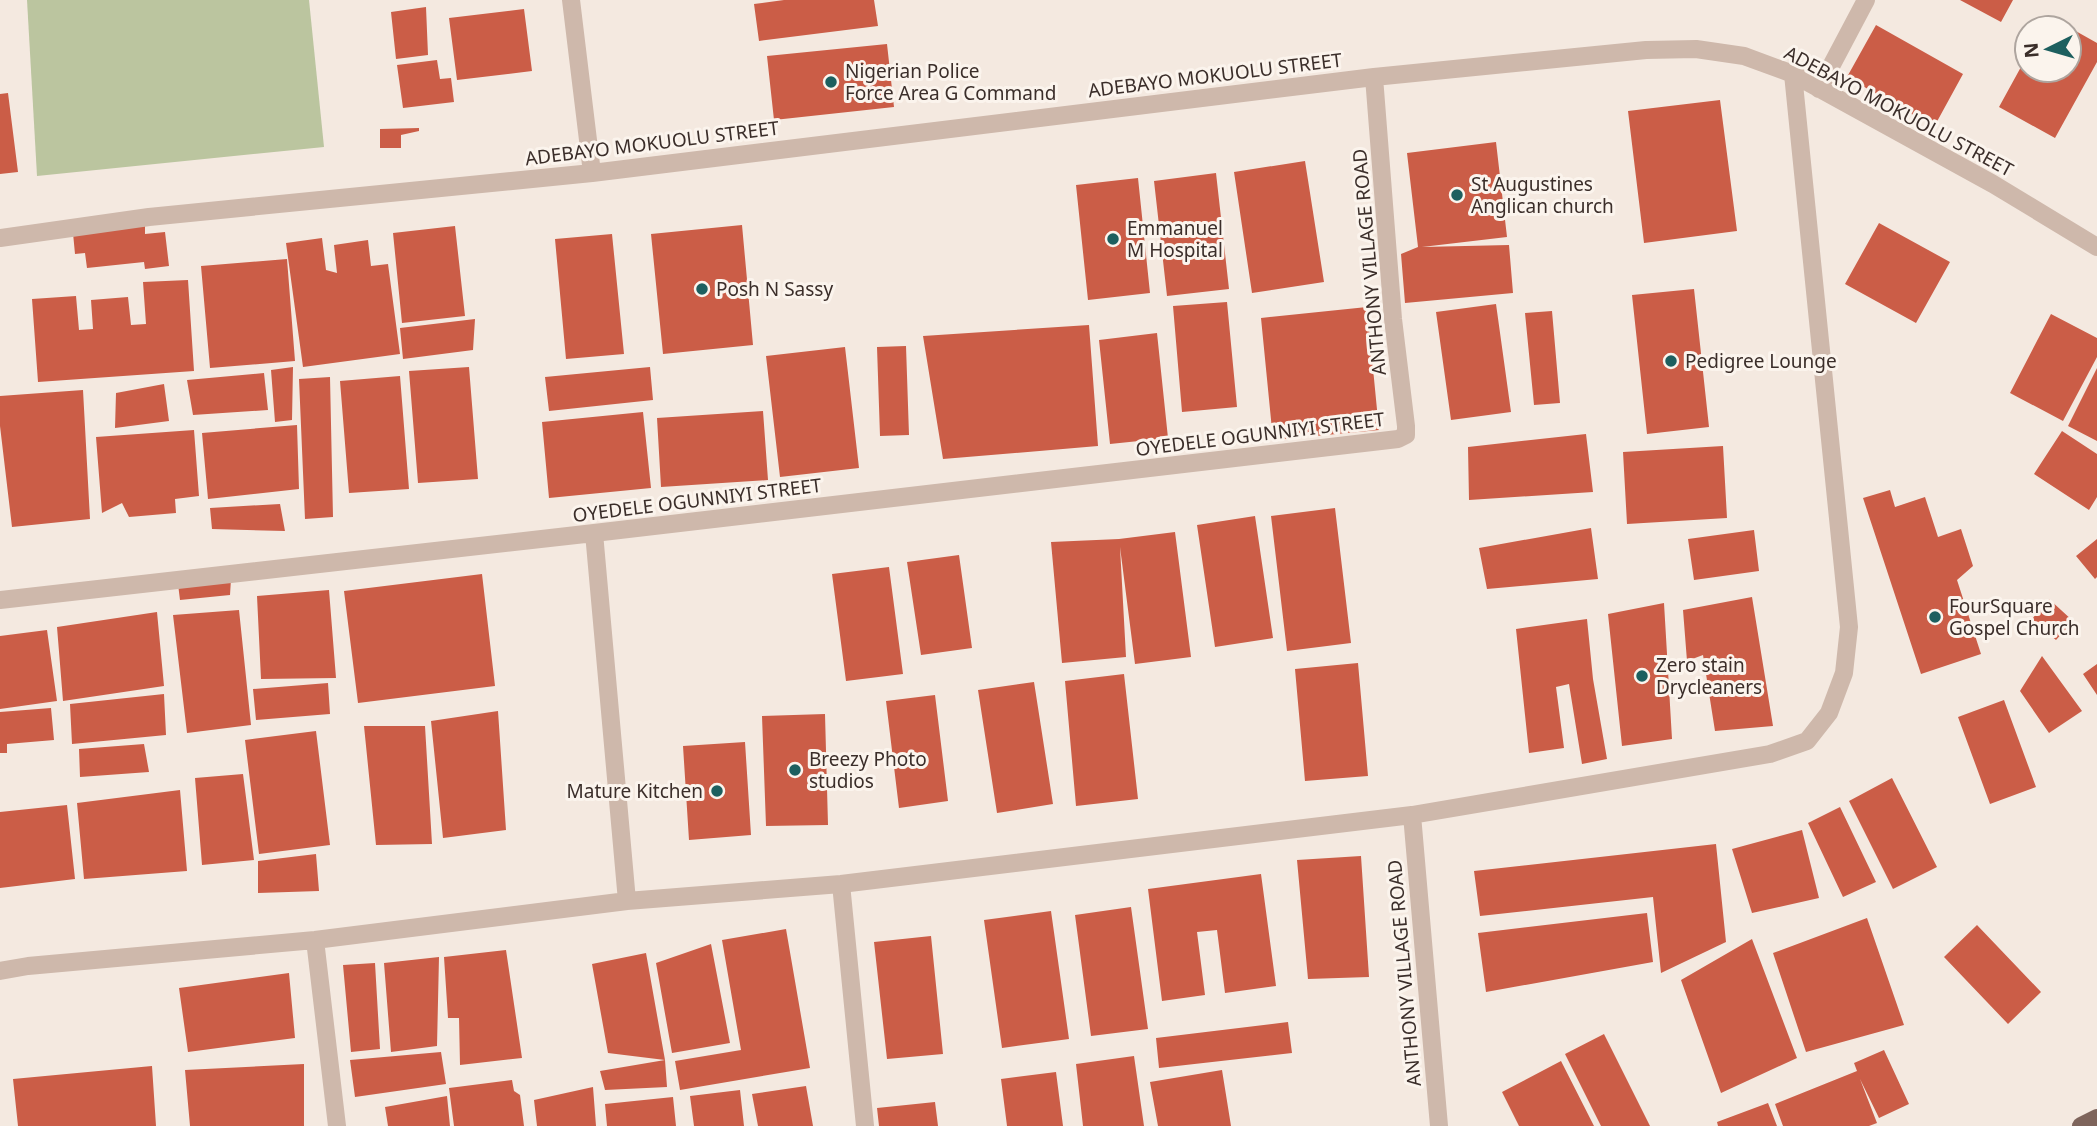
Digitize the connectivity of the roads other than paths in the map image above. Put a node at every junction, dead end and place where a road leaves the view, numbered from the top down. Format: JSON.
{"nodes":[{"id":1,"x":571,"y":0,"type":"edge"},
{"id":2,"x":1866,"y":0,"type":"edge"},
{"id":3,"x":1793,"y":74,"type":"junction"},
{"id":4,"x":1374,"y":77,"type":"junction"},
{"id":5,"x":1819,"y":89,"type":"junction"},
{"id":6,"x":592,"y":173,"type":"junction"},
{"id":7,"x":0,"y":238,"type":"edge"},
{"id":8,"x":2097,"y":247,"type":"edge"},
{"id":9,"x":1398,"y":439,"type":"joint"},
{"id":10,"x":594,"y":533,"type":"junction"},
{"id":11,"x":0,"y":600,"type":"edge"},
{"id":12,"x":1412,"y":816,"type":"junction"},
{"id":13,"x":841,"y":884,"type":"junction"},
{"id":14,"x":627,"y":901,"type":"junction"},
{"id":15,"x":315,"y":940,"type":"junction"},
{"id":16,"x":0,"y":971,"type":"edge"},
{"id":17,"x":2097,"y":1118,"type":"edge"},
{"id":18,"x":337,"y":1126,"type":"edge"},
{"id":19,"x":864,"y":1126,"type":"edge"},
{"id":20,"x":1439,"y":1126,"type":"edge"},
{"id":21,"x":2081,"y":1126,"type":"edge"}],
"edges":[{"from":1,"to":6,"type":"street"},
{"from":2,"to":5,"type":"street"},
{"from":3,"to":4,"type":"street","name":"ADEBAYO MOKUOLU STREET"},
{"from":3,"to":5,"type":"street","name":"ADEBAYO MOKUOLU STREET"},
{"from":3,"to":12,"type":"street"},
{"from":4,"to":6,"type":"street","name":"ADEBAYO MOKUOLU STREET"},
{"from":4,"to":9,"type":"street","name":"ANTHONY VILLAGE ROAD"},
{"from":5,"to":8,"type":"street","name":"ADEBAYO MOKUOLU STREET"},
{"from":6,"to":7,"type":"street","name":"ADEBAYO MOKUOLU STREET"},
{"from":9,"to":10,"type":"street","name":"OYEDELE OGUNNIYI STREET"},
{"from":10,"to":11,"type":"street","name":"OYEDELE OGUNNIYI STREET"},
{"from":10,"to":14,"type":"street"},
{"from":12,"to":13,"type":"street"},
{"from":12,"to":20,"type":"street","name":"ANTHONY VILLAGE ROAD"},
{"from":13,"to":14,"type":"street"},
{"from":13,"to":19,"type":"street"},
{"from":14,"to":15,"type":"street"},
{"from":15,"to":16,"type":"street"},
{"from":15,"to":18,"type":"street"},
{"from":17,"to":21,"type":"main road"}]}
